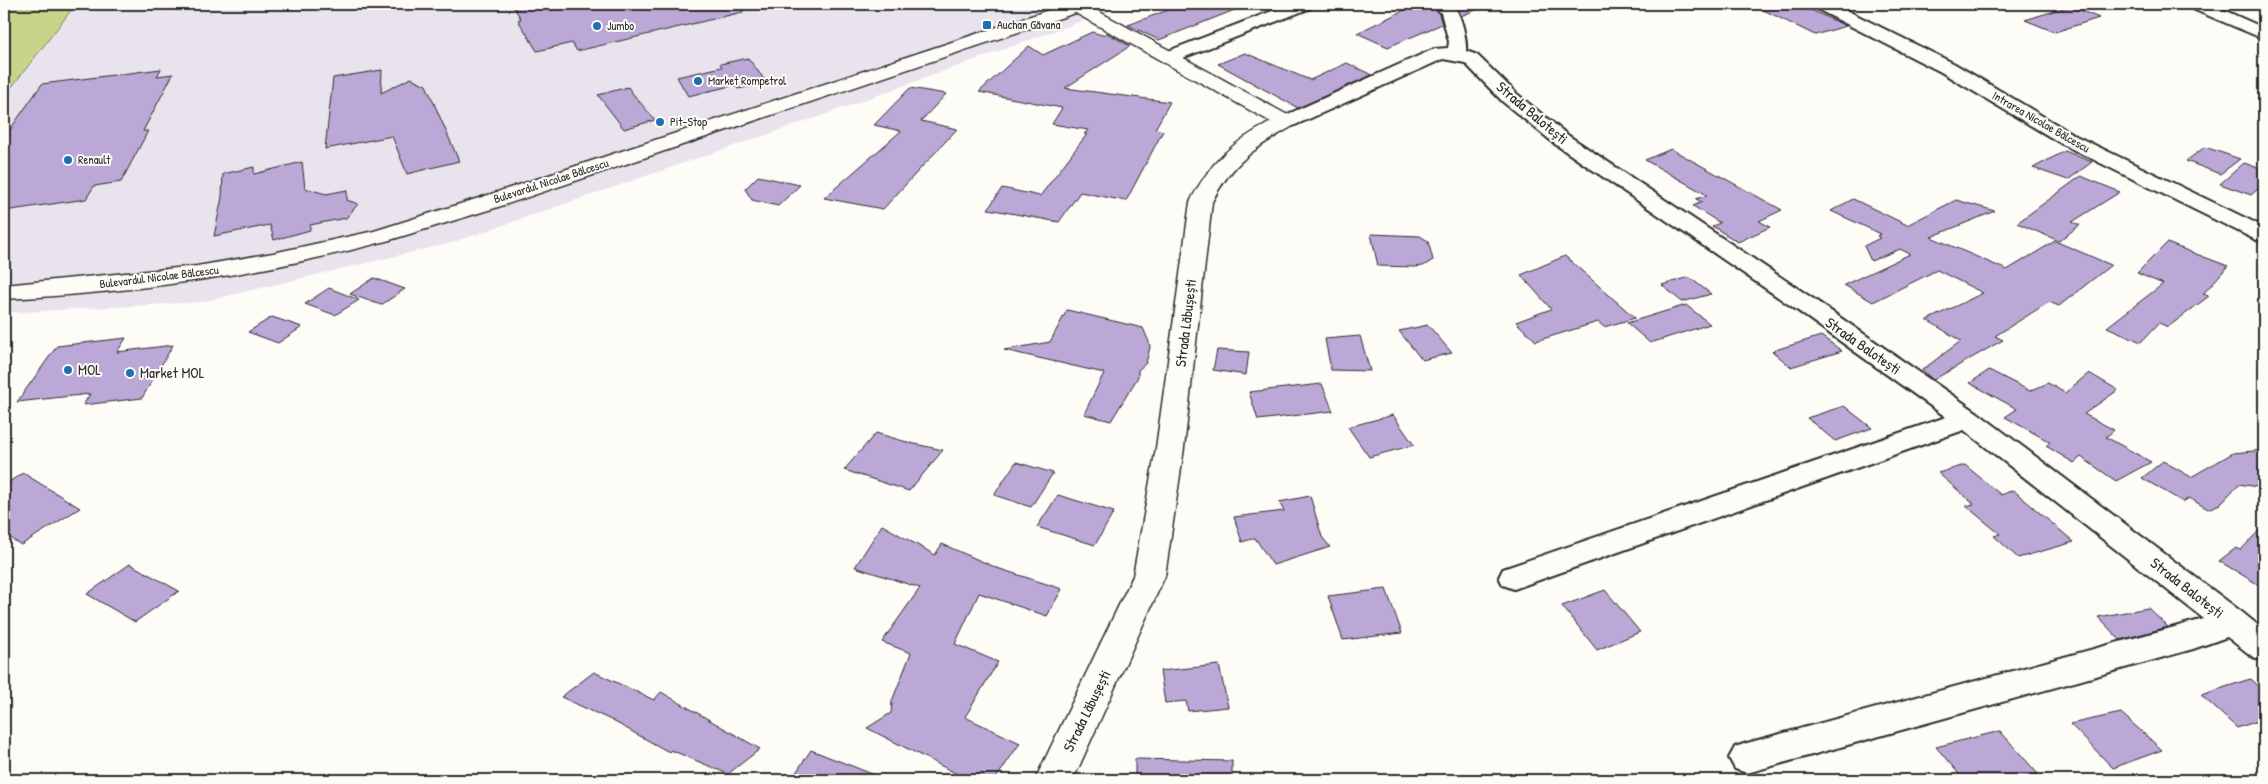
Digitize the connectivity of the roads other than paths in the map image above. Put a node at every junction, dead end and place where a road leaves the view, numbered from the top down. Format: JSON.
{"nodes":[{"id":1,"x":1305,"y":4,"type":"edge"},
{"id":2,"x":1439,"y":4,"type":"edge"},
{"id":3,"x":1820,"y":4,"type":"edge"},
{"id":4,"x":2196,"y":4,"type":"edge"},
{"id":5,"x":1080,"y":5,"type":"edge"},
{"id":6,"x":2264,"y":34,"type":"edge"},
{"id":7,"x":1456,"y":54,"type":"junction"},
{"id":8,"x":1169,"y":57,"type":"junction"},
{"id":9,"x":1286,"y":122,"type":"junction"},
{"id":10,"x":2264,"y":235,"type":"edge"},
{"id":11,"x":4,"y":292,"type":"edge"},
{"id":12,"x":1968,"y":419,"type":"junction"},
{"id":13,"x":1514,"y":577,"type":"dead end"},
{"id":14,"x":2232,"y":622,"type":"junction"},
{"id":15,"x":2264,"y":648,"type":"edge"},
{"id":16,"x":1747,"y":758,"type":"dead end"},
{"id":17,"x":1054,"y":780,"type":"edge"}],
"edges":[{"from":1,"to":8,"type":"street"},
{"from":2,"to":7,"type":"street"},
{"from":3,"to":10,"type":"street","name":"Intrarea Nicolae Bălcescu"},
{"from":4,"to":6,"type":"street"},
{"from":5,"to":8,"type":"street"},
{"from":5,"to":11,"type":"street","name":"Bulevardul Nicolae Bălcescu"},
{"from":7,"to":9,"type":"street"},
{"from":7,"to":12,"type":"street","name":"Strada Balotești"},
{"from":8,"to":9,"type":"street"},
{"from":9,"to":17,"type":"street","name":"Strada Lăbușești"},
{"from":12,"to":13,"type":"street"},
{"from":12,"to":14,"type":"street","name":"Strada Balotești"},
{"from":14,"to":15,"type":"street","name":"Strada Balotești"},
{"from":14,"to":16,"type":"street"}]}
